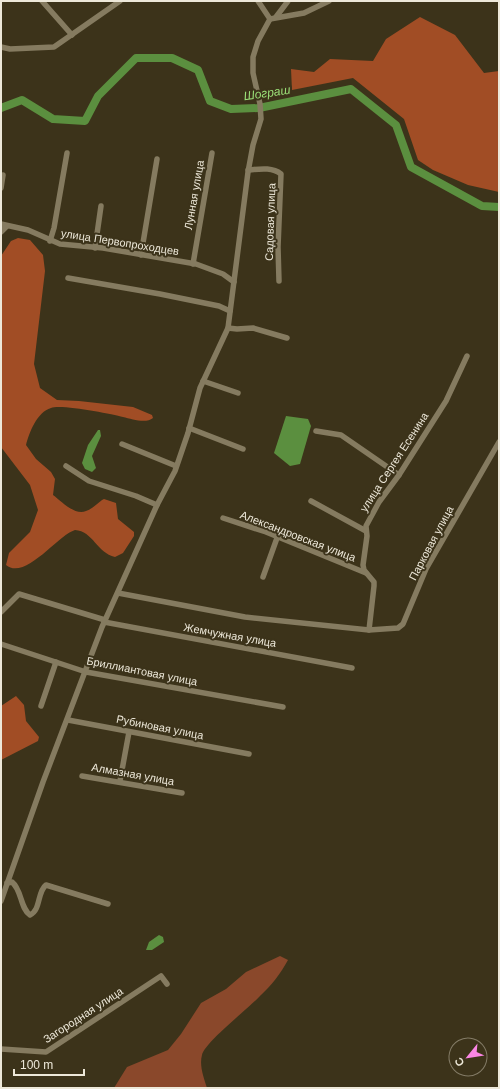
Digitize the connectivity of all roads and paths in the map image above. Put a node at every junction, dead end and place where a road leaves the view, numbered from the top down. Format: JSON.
{"nodes":[{"id":1,"x":42,"y":1,"type":"edge"},
{"id":2,"x":120,"y":1,"type":"edge"},
{"id":3,"x":258,"y":1,"type":"edge"},
{"id":4,"x":288,"y":1,"type":"edge"},
{"id":5,"x":329,"y":1,"type":"edge"},
{"id":6,"x":276,"y":17,"type":"junction"},
{"id":7,"x":270,"y":19,"type":"junction"},
{"id":8,"x":72,"y":35,"type":"junction"},
{"id":9,"x":1,"y":47,"type":"edge"},
{"id":10,"x":67,"y":153,"type":"dead end"},
{"id":11,"x":212,"y":153,"type":"dead end"},
{"id":12,"x":157,"y":159,"type":"dead end"},
{"id":13,"x":248,"y":170,"type":"junction"},
{"id":14,"x":3,"y":175,"type":"dead end"},
{"id":15,"x":1,"y":188,"type":"edge"},
{"id":16,"x":102,"y":206,"type":"dead end"},
{"id":17,"x":4,"y":225,"type":"edge"},
{"id":18,"x":1,"y":232,"type":"edge"},
{"id":19,"x":50,"y":241,"type":"junction"},
{"id":20,"x":95,"y":248,"type":"junction"},
{"id":21,"x":141,"y":255,"type":"junction"},
{"id":22,"x":193,"y":264,"type":"junction"},
{"id":23,"x":68,"y":278,"type":"dead end"},
{"id":24,"x":279,"y":281,"type":"dead end"},
{"id":25,"x":234,"y":282,"type":"junction"},
{"id":26,"x":230,"y":311,"type":"junction"},
{"id":27,"x":228,"y":328,"type":"junction"},
{"id":28,"x":287,"y":338,"type":"dead end"},
{"id":29,"x":467,"y":356,"type":"dead end"},
{"id":30,"x":203,"y":382,"type":"junction"},
{"id":31,"x":238,"y":393,"type":"dead end"},
{"id":32,"x":189,"y":428,"type":"junction"},
{"id":33,"x":316,"y":431,"type":"dead end"},
{"id":34,"x":499,"y":442,"type":"edge"},
{"id":35,"x":122,"y":444,"type":"dead end"},
{"id":36,"x":243,"y":449,"type":"dead end"},
{"id":37,"x":66,"y":466,"type":"dead end"},
{"id":38,"x":176,"y":466,"type":"junction"},
{"id":39,"x":399,"y":475,"type":"junction"},
{"id":40,"x":311,"y":501,"type":"dead end"},
{"id":41,"x":157,"y":505,"type":"junction"},
{"id":42,"x":223,"y":518,"type":"dead end"},
{"id":43,"x":366,"y":531,"type":"junction"},
{"id":44,"x":277,"y":538,"type":"junction"},
{"id":45,"x":367,"y":573,"type":"junction"},
{"id":46,"x":264,"y":577,"type":"dead end"},
{"id":47,"x":118,"y":593,"type":"junction"},
{"id":48,"x":1,"y":612,"type":"edge"},
{"id":49,"x":105,"y":621,"type":"junction"},
{"id":50,"x":369,"y":630,"type":"junction"},
{"id":51,"x":1,"y":644,"type":"edge"},
{"id":52,"x":56,"y":662,"type":"junction"},
{"id":53,"x":352,"y":668,"type":"dead end"},
{"id":54,"x":86,"y":672,"type":"junction"},
{"id":55,"x":41,"y":706,"type":"dead end"},
{"id":56,"x":283,"y":707,"type":"dead end"},
{"id":57,"x":68,"y":720,"type":"junction"},
{"id":58,"x":129,"y":732,"type":"junction"},
{"id":59,"x":249,"y":754,"type":"dead end"},
{"id":60,"x":82,"y":776,"type":"dead end"},
{"id":61,"x":120,"y":781,"type":"junction"},
{"id":62,"x":182,"y":793,"type":"dead end"},
{"id":63,"x":8,"y":883,"type":"junction"},
{"id":64,"x":1,"y":901,"type":"edge"},
{"id":65,"x":108,"y":904,"type":"dead end"},
{"id":66,"x":167,"y":984,"type":"dead end"},
{"id":67,"x":1,"y":1048,"type":"edge"}],
"edges":[{"from":1,"to":8,"type":"street"},
{"from":2,"to":8,"type":"street"},
{"from":3,"to":7,"type":"street"},
{"from":4,"to":6,"type":"street"},
{"from":5,"to":6,"type":"street"},
{"from":6,"to":7,"type":"street"},
{"from":7,"to":13,"type":"street"},
{"from":8,"to":9,"type":"street"},
{"from":10,"to":19,"type":"street"},
{"from":11,"to":22,"type":"street","name":"Лунная улица"},
{"from":12,"to":21,"type":"street"},
{"from":13,"to":24,"type":"street","name":"Садовая улица"},
{"from":13,"to":25,"type":"street"},
{"from":14,"to":15,"type":"street"},
{"from":16,"to":20,"type":"street"},
{"from":17,"to":18,"type":"street"},
{"from":17,"to":19,"type":"street","name":"улица Первопроходцев"},
{"from":19,"to":20,"type":"street","name":"улица Первопроходцев"},
{"from":20,"to":21,"type":"street","name":"улица Первопроходцев"},
{"from":21,"to":22,"type":"street","name":"улица Первопроходцев"},
{"from":22,"to":25,"type":"street","name":"улица Первопроходцев"},
{"from":23,"to":26,"type":"street"},
{"from":25,"to":26,"type":"street"},
{"from":26,"to":27,"type":"street"},
{"from":27,"to":28,"type":"street"},
{"from":27,"to":30,"type":"street"},
{"from":29,"to":39,"type":"street","name":"улица Сергея Есенина"},
{"from":30,"to":31,"type":"street"},
{"from":30,"to":32,"type":"street"},
{"from":32,"to":36,"type":"street"},
{"from":32,"to":38,"type":"street"},
{"from":33,"to":39,"type":"street"},
{"from":34,"to":50,"type":"street","name":"Парковая улица"},
{"from":35,"to":38,"type":"street"},
{"from":37,"to":41,"type":"street"},
{"from":38,"to":41,"type":"street"},
{"from":39,"to":43,"type":"street","name":"улица Сергея Есенина"},
{"from":40,"to":43,"type":"street"},
{"from":41,"to":47,"type":"street"},
{"from":42,"to":44,"type":"street","name":"Александровская улица"},
{"from":43,"to":45,"type":"street","name":"улица Сергея Есенина"},
{"from":44,"to":45,"type":"street","name":"Александровская улица"},
{"from":44,"to":46,"type":"street"},
{"from":45,"to":50,"type":"street","name":"улица Сергея Есенина"},
{"from":47,"to":49,"type":"street"},
{"from":47,"to":50,"type":"street"},
{"from":48,"to":49,"type":"street","name":"Жемчужная улица"},
{"from":49,"to":53,"type":"street","name":"Жемчужная улица"},
{"from":49,"to":54,"type":"street"},
{"from":51,"to":52,"type":"street","name":"Бриллиантовая улица"},
{"from":52,"to":54,"type":"street","name":"Бриллиантовая улица"},
{"from":52,"to":55,"type":"street"},
{"from":54,"to":56,"type":"street","name":"Бриллиантовая улица"},
{"from":54,"to":57,"type":"street"},
{"from":57,"to":58,"type":"street","name":"Рубиновая улица"},
{"from":57,"to":63,"type":"street"},
{"from":58,"to":59,"type":"street","name":"Рубиновая улица"},
{"from":58,"to":61,"type":"street"},
{"from":60,"to":61,"type":"street","name":"Алмазная улица"},
{"from":61,"to":62,"type":"street","name":"Алмазная улица"},
{"from":63,"to":64,"type":"street"},
{"from":63,"to":65,"type":"street"},
{"from":66,"to":67,"type":"street","name":"Загородная улица"}]}
